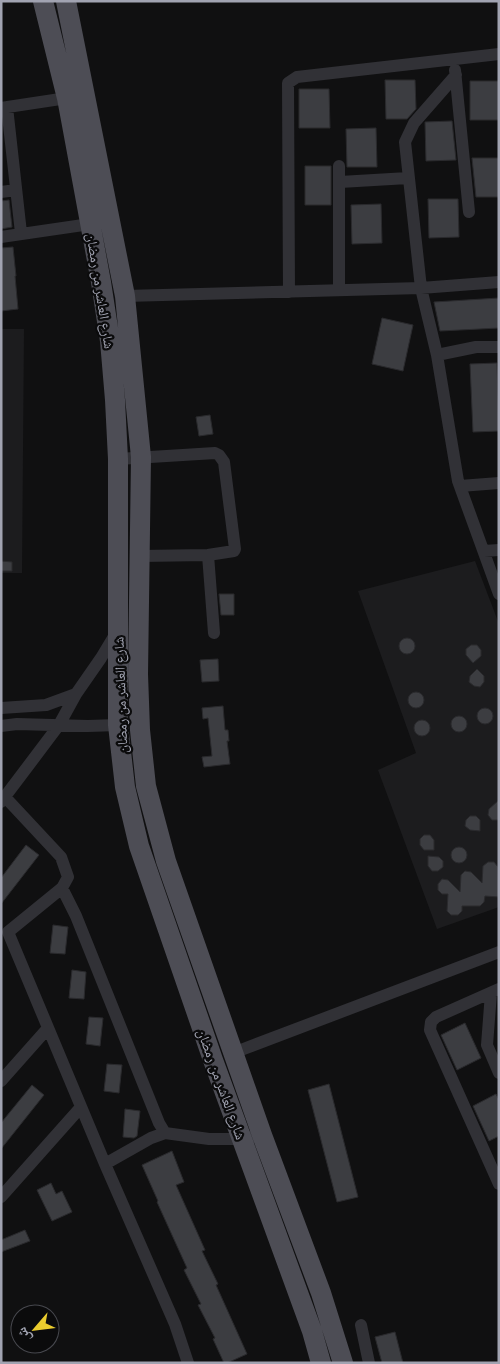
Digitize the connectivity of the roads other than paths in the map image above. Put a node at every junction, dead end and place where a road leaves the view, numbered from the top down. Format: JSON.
{"nodes":[{"id":1,"x":44,"y":1,"type":"edge"},
{"id":2,"x":66,"y":1,"type":"edge"},
{"id":3,"x":499,"y":54,"type":"edge"},
{"id":4,"x":454,"y":58,"type":"junction"},
{"id":5,"x":456,"y":75,"type":"junction"},
{"id":6,"x":67,"y":98,"type":"junction"},
{"id":7,"x":4,"y":108,"type":"edge"},
{"id":8,"x":339,"y":166,"type":"dead end"},
{"id":9,"x":408,"y":178,"type":"junction"},
{"id":10,"x":340,"y":182,"type":"junction"},
{"id":11,"x":16,"y":190,"type":"junction"},
{"id":12,"x":1,"y":192,"type":"edge"},
{"id":13,"x":469,"y":212,"type":"dead end"},
{"id":14,"x":90,"y":224,"type":"junction"},
{"id":15,"x":21,"y":234,"type":"junction"},
{"id":16,"x":1,"y":237,"type":"edge"},
{"id":17,"x":499,"y":282,"type":"edge"},
{"id":18,"x":421,"y":288,"type":"junction"},
{"id":19,"x":339,"y":290,"type":"junction"},
{"id":20,"x":289,"y":292,"type":"junction"},
{"id":21,"x":125,"y":296,"type":"junction"},
{"id":22,"x":499,"y":348,"type":"edge"},
{"id":23,"x":436,"y":354,"type":"junction"},
{"id":24,"x":141,"y":457,"type":"junction"},
{"id":25,"x":118,"y":460,"type":"junction"},
{"id":26,"x":499,"y":483,"type":"edge"},
{"id":27,"x":460,"y":486,"type":"junction"},
{"id":28,"x":499,"y":550,"type":"edge"},
{"id":29,"x":484,"y":551,"type":"junction"},
{"id":30,"x":208,"y":554,"type":"junction"},
{"id":31,"x":140,"y":556,"type":"junction"},
{"id":32,"x":499,"y":594,"type":"edge"},
{"id":33,"x":118,"y":630,"type":"junction"},
{"id":34,"x":214,"y":633,"type":"dead end"},
{"id":35,"x":76,"y":694,"type":"junction"},
{"id":36,"x":1,"y":708,"type":"edge"},
{"id":37,"x":59,"y":725,"type":"junction"},
{"id":38,"x":118,"y":725,"type":"junction"},
{"id":39,"x":1,"y":726,"type":"edge"},
{"id":40,"x":3,"y":799,"type":"edge"},
{"id":41,"x":62,"y":888,"type":"junction"},
{"id":42,"x":5,"y":936,"type":"edge"},
{"id":43,"x":499,"y":952,"type":"edge"},
{"id":44,"x":495,"y":991,"type":"edge"},
{"id":45,"x":48,"y":1028,"type":"junction"},
{"id":46,"x":233,"y":1053,"type":"junction"},
{"id":47,"x":499,"y":1073,"type":"edge"},
{"id":48,"x":1,"y":1081,"type":"edge"},
{"id":49,"x":82,"y":1107,"type":"junction"},
{"id":50,"x":165,"y":1133,"type":"junction"},
{"id":51,"x":262,"y":1135,"type":"junction"},
{"id":52,"x":241,"y":1139,"type":"junction"},
{"id":53,"x":494,"y":1160,"type":"edge"},
{"id":54,"x":105,"y":1164,"type":"junction"},
{"id":55,"x":499,"y":1184,"type":"edge"},
{"id":56,"x":1,"y":1197,"type":"edge"},
{"id":57,"x":361,"y":1325,"type":"dead end"},
{"id":58,"x":188,"y":1363,"type":"edge"},
{"id":59,"x":321,"y":1363,"type":"edge"},
{"id":60,"x":343,"y":1363,"type":"edge"},
{"id":61,"x":369,"y":1363,"type":"edge"}],
"edges":[{"from":1,"to":6,"type":"main road","name":"شارع العاشر من رمضان"},
{"from":2,"to":21,"type":"main road","name":"شارع العاشر من رمضان"},
{"from":3,"to":4,"type":"street"},
{"from":4,"to":5,"type":"street"},
{"from":4,"to":20,"type":"street"},
{"from":5,"to":9,"type":"street"},
{"from":5,"to":13,"type":"street"},
{"from":6,"to":7,"type":"street"},
{"from":6,"to":14,"type":"main road","name":"شارع العاشر من رمضان"},
{"from":7,"to":11,"type":"street"},
{"from":8,"to":10,"type":"street"},
{"from":9,"to":10,"type":"street"},
{"from":9,"to":18,"type":"street"},
{"from":10,"to":19,"type":"street"},
{"from":11,"to":12,"type":"street"},
{"from":11,"to":15,"type":"street"},
{"from":14,"to":15,"type":"street"},
{"from":14,"to":25,"type":"main road","name":"شارع العاشر من رمضان"},
{"from":15,"to":16,"type":"street"},
{"from":17,"to":18,"type":"street"},
{"from":18,"to":19,"type":"street"},
{"from":18,"to":23,"type":"street"},
{"from":19,"to":20,"type":"street"},
{"from":20,"to":21,"type":"street"},
{"from":21,"to":24,"type":"main road","name":"شارع العاشر من رمضان"},
{"from":22,"to":23,"type":"street"},
{"from":23,"to":27,"type":"street"},
{"from":24,"to":25,"type":"street"},
{"from":24,"to":30,"type":"street"},
{"from":24,"to":31,"type":"main road","name":"شارع العاشر من رمضان"},
{"from":25,"to":33,"type":"main road","name":"شارع العاشر من رمضان"},
{"from":26,"to":27,"type":"street"},
{"from":27,"to":29,"type":"street"},
{"from":28,"to":29,"type":"street"},
{"from":29,"to":32,"type":"street"},
{"from":30,"to":31,"type":"street"},
{"from":30,"to":34,"type":"street"},
{"from":31,"to":46,"type":"main road","name":"شارع العاشر من رمضان"},
{"from":33,"to":35,"type":"street"},
{"from":33,"to":38,"type":"main road","name":"شارع العاشر من رمضان"},
{"from":35,"to":36,"type":"street"},
{"from":35,"to":37,"type":"street"},
{"from":37,"to":38,"type":"street"},
{"from":37,"to":39,"type":"street"},
{"from":37,"to":40,"type":"street"},
{"from":38,"to":52,"type":"main road","name":"شارع العاشر من رمضان"},
{"from":40,"to":41,"type":"street"},
{"from":41,"to":42,"type":"street"},
{"from":41,"to":50,"type":"street"},
{"from":42,"to":45,"type":"street"},
{"from":43,"to":46,"type":"street"},
{"from":44,"to":47,"type":"street"},
{"from":44,"to":53,"type":"street"},
{"from":45,"to":48,"type":"street"},
{"from":45,"to":49,"type":"street"},
{"from":46,"to":51,"type":"main road","name":"شارع العاشر من رمضان"},
{"from":49,"to":54,"type":"street"},
{"from":49,"to":56,"type":"street"},
{"from":50,"to":52,"type":"street"},
{"from":50,"to":54,"type":"street"},
{"from":51,"to":52,"type":"street"},
{"from":51,"to":60,"type":"main road","name":"شارع العاشر من رمضان"},
{"from":52,"to":59,"type":"main road","name":"شارع العاشر من رمضان"},
{"from":53,"to":55,"type":"street"},
{"from":54,"to":58,"type":"street"},
{"from":57,"to":61,"type":"street"}]}
